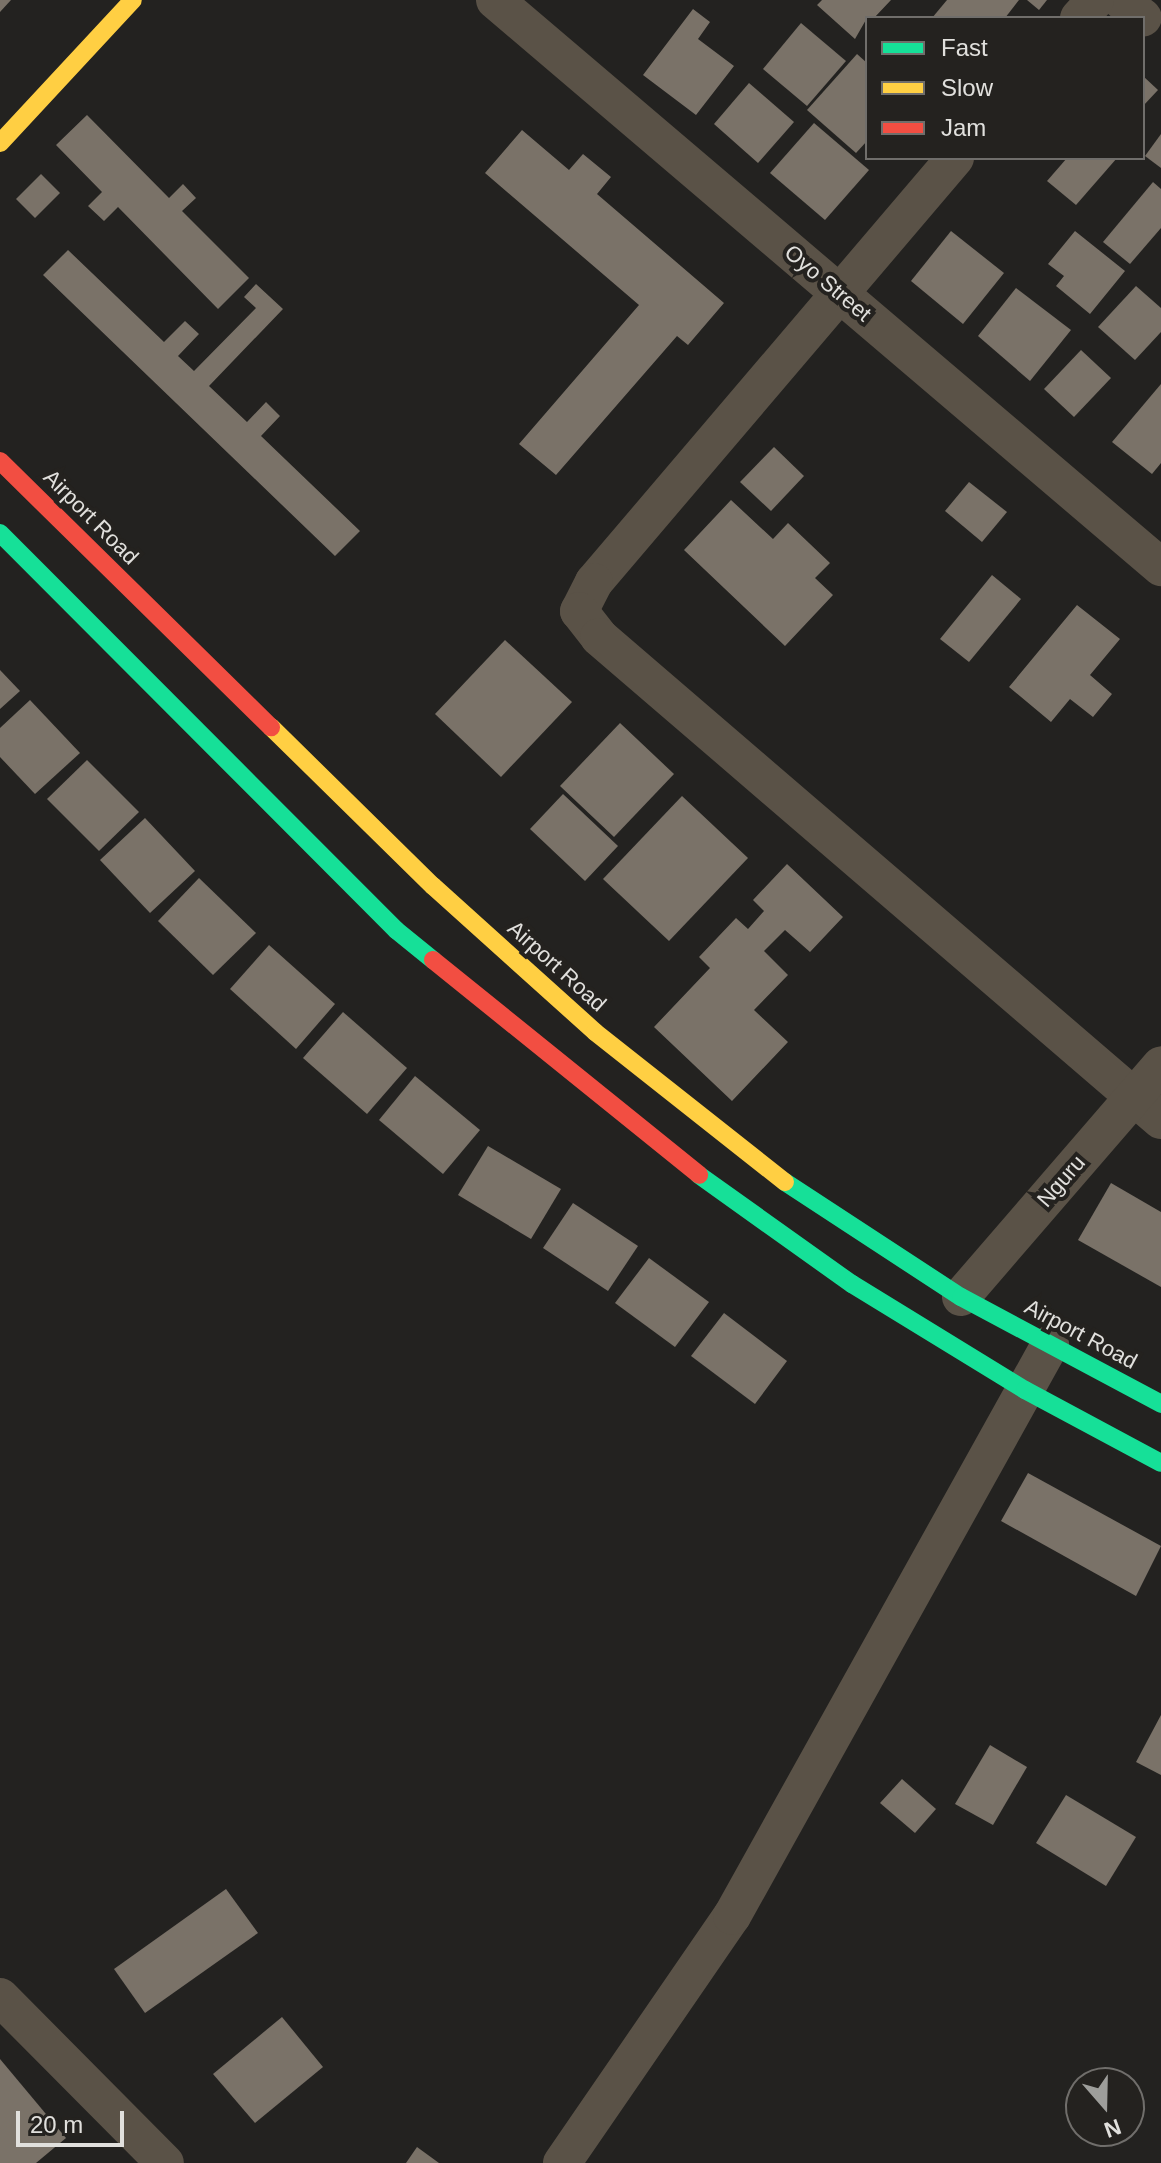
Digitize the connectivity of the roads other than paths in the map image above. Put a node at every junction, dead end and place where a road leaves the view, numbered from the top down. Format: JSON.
{"nodes":[{"id":1,"x":133,"y":0,"type":"edge"},
{"id":2,"x":495,"y":0,"type":"edge"},
{"id":3,"x":1095,"y":0,"type":"edge"},
{"id":4,"x":1121,"y":0,"type":"edge"},
{"id":5,"x":1081,"y":16,"type":"edge"},
{"id":6,"x":1141,"y":16,"type":"edge"},
{"id":7,"x":1145,"y":20,"type":"edge"},
{"id":8,"x":1161,"y":34,"type":"edge"},
{"id":9,"x":7,"y":125,"type":"edge"},
{"id":10,"x":953,"y":160,"type":"edge"},
{"id":11,"x":837,"y":290,"type":"junction"},
{"id":12,"x":0,"y":461,"type":"edge"},
{"id":13,"x":0,"y":533,"type":"edge"},
{"id":14,"x":1161,"y":567,"type":"edge"},
{"id":15,"x":1161,"y":1065,"type":"edge"},
{"id":16,"x":1148,"y":1108,"type":"edge"},
{"id":17,"x":961,"y":1297,"type":"junction"},
{"id":18,"x":1050,"y":1345,"type":"junction"},
{"id":19,"x":1025,"y":1390,"type":"junction"},
{"id":20,"x":1161,"y":1404,"type":"edge"},
{"id":21,"x":1161,"y":1463,"type":"edge"},
{"id":22,"x":0,"y":1997,"type":"edge"},
{"id":23,"x":165,"y":2163,"type":"edge"},
{"id":24,"x":562,"y":2163,"type":"edge"}],
"edges":[{"from":1,"to":9,"type":"main road"},
{"from":2,"to":11,"type":"street","name":"Oyo Street"},
{"from":3,"to":5,"type":"street"},
{"from":4,"to":6,"type":"street"},
{"from":7,"to":8,"type":"street"},
{"from":10,"to":11,"type":"street"},
{"from":11,"to":14,"type":"street","name":"Oyo Street"},
{"from":11,"to":16,"type":"street"},
{"from":12,"to":17,"type":"main road","name":"Airport Road"},
{"from":13,"to":19,"type":"main road"},
{"from":15,"to":16,"type":"street","name":"Nguru"},
{"from":16,"to":17,"type":"street","name":"Nguru"},
{"from":17,"to":18,"type":"main road","name":"Airport Road"},
{"from":18,"to":19,"type":"street"},
{"from":18,"to":20,"type":"main road","name":"Airport Road"},
{"from":19,"to":21,"type":"main road"},
{"from":19,"to":24,"type":"street"},
{"from":22,"to":23,"type":"street"}]}
